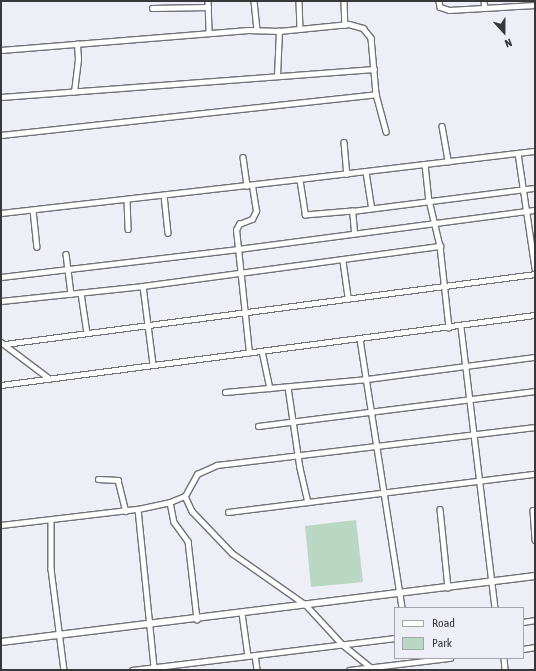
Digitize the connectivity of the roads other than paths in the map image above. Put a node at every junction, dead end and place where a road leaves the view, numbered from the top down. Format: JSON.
{"nodes":[{"id":1,"x":208,"y":1,"type":"edge"},
{"id":2,"x":254,"y":1,"type":"edge"},
{"id":3,"x":299,"y":1,"type":"edge"},
{"id":4,"x":344,"y":1,"type":"edge"},
{"id":5,"x":439,"y":1,"type":"edge"},
{"id":6,"x":484,"y":1,"type":"edge"},
{"id":7,"x":528,"y":3,"type":"edge"},
{"id":8,"x":535,"y":5,"type":"edge"},
{"id":9,"x":208,"y":7,"type":"junction"},
{"id":10,"x":152,"y":8,"type":"dead end"},
{"id":11,"x":485,"y":8,"type":"junction"},
{"id":12,"x":345,"y":25,"type":"junction"},
{"id":13,"x":300,"y":29,"type":"junction"},
{"id":14,"x":257,"y":30,"type":"junction"},
{"id":15,"x":279,"y":31,"type":"junction"},
{"id":16,"x":209,"y":33,"type":"junction"},
{"id":17,"x":77,"y":44,"type":"junction"},
{"id":18,"x":1,"y":50,"type":"edge"},
{"id":19,"x":374,"y":69,"type":"junction"},
{"id":20,"x":277,"y":76,"type":"junction"},
{"id":21,"x":74,"y":92,"type":"junction"},
{"id":22,"x":376,"y":94,"type":"junction"},
{"id":23,"x":1,"y":97,"type":"edge"},
{"id":24,"x":442,"y":126,"type":"dead end"},
{"id":25,"x":386,"y":132,"type":"dead end"},
{"id":26,"x":1,"y":135,"type":"edge"},
{"id":27,"x":344,"y":142,"type":"dead end"},
{"id":28,"x":535,"y":151,"type":"edge"},
{"id":29,"x":518,"y":153,"type":"junction"},
{"id":30,"x":243,"y":157,"type":"dead end"},
{"id":31,"x":448,"y":161,"type":"junction"},
{"id":32,"x":425,"y":164,"type":"junction"},
{"id":33,"x":366,"y":172,"type":"junction"},
{"id":34,"x":348,"y":174,"type":"junction"},
{"id":35,"x":299,"y":180,"type":"junction"},
{"id":36,"x":250,"y":185,"type":"junction"},
{"id":37,"x":535,"y":188,"type":"edge"},
{"id":38,"x":524,"y":190,"type":"junction"},
{"id":39,"x":164,"y":195,"type":"junction"},
{"id":40,"x":127,"y":199,"type":"junction"},
{"id":41,"x":429,"y":200,"type":"junction"},
{"id":42,"x":372,"y":208,"type":"junction"},
{"id":43,"x":33,"y":210,"type":"junction"},
{"id":44,"x":528,"y":210,"type":"junction"},
{"id":45,"x":535,"y":210,"type":"edge"},
{"id":46,"x":352,"y":211,"type":"junction"},
{"id":47,"x":1,"y":213,"type":"edge"},
{"id":48,"x":435,"y":222,"type":"junction"},
{"id":49,"x":128,"y":229,"type":"dead end"},
{"id":50,"x":354,"y":232,"type":"junction"},
{"id":51,"x":168,"y":233,"type":"dead end"},
{"id":52,"x":533,"y":234,"type":"edge"},
{"id":53,"x":440,"y":246,"type":"junction"},
{"id":54,"x":37,"y":247,"type":"dead end"},
{"id":55,"x":238,"y":249,"type":"junction"},
{"id":56,"x":66,"y":254,"type":"dead end"},
{"id":57,"x":343,"y":261,"type":"junction"},
{"id":58,"x":535,"y":268,"type":"edge"},
{"id":59,"x":68,"y":269,"type":"junction"},
{"id":60,"x":240,"y":274,"type":"junction"},
{"id":61,"x":535,"y":274,"type":"edge"},
{"id":62,"x":1,"y":277,"type":"edge"},
{"id":63,"x":143,"y":286,"type":"junction"},
{"id":64,"x":445,"y":286,"type":"junction"},
{"id":65,"x":81,"y":293,"type":"junction"},
{"id":66,"x":71,"y":294,"type":"junction"},
{"id":67,"x":348,"y":298,"type":"junction"},
{"id":68,"x":1,"y":301,"type":"edge"},
{"id":69,"x":244,"y":312,"type":"junction"},
{"id":70,"x":535,"y":315,"type":"edge"},
{"id":71,"x":148,"y":326,"type":"junction"},
{"id":72,"x":461,"y":327,"type":"junction"},
{"id":73,"x":449,"y":328,"type":"junction"},
{"id":74,"x":87,"y":333,"type":"junction"},
{"id":75,"x":360,"y":339,"type":"junction"},
{"id":76,"x":3,"y":343,"type":"edge"},
{"id":77,"x":262,"y":351,"type":"junction"},
{"id":78,"x":249,"y":353,"type":"junction"},
{"id":79,"x":535,"y":357,"type":"edge"},
{"id":80,"x":153,"y":364,"type":"junction"},
{"id":81,"x":466,"y":364,"type":"junction"},
{"id":82,"x":50,"y":379,"type":"junction"},
{"id":83,"x":367,"y":379,"type":"junction"},
{"id":84,"x":1,"y":385,"type":"edge"},
{"id":85,"x":288,"y":387,"type":"junction"},
{"id":86,"x":270,"y":388,"type":"junction"},
{"id":87,"x":226,"y":392,"type":"dead end"},
{"id":88,"x":535,"y":392,"type":"edge"},
{"id":89,"x":469,"y":399,"type":"junction"},
{"id":90,"x":372,"y":411,"type":"junction"},
{"id":91,"x":294,"y":422,"type":"junction"},
{"id":92,"x":258,"y":426,"type":"dead end"},
{"id":93,"x":535,"y":427,"type":"edge"},
{"id":94,"x":473,"y":434,"type":"junction"},
{"id":95,"x":376,"y":446,"type":"junction"},
{"id":96,"x":298,"y":456,"type":"junction"},
{"id":97,"x":535,"y":474,"type":"edge"},
{"id":98,"x":98,"y":479,"type":"dead end"},
{"id":99,"x":479,"y":481,"type":"junction"},
{"id":100,"x":383,"y":493,"type":"junction"},
{"id":101,"x":184,"y":496,"type":"junction"},
{"id":102,"x":170,"y":502,"type":"junction"},
{"id":103,"x":308,"y":502,"type":"junction"},
{"id":104,"x":138,"y":509,"type":"junction"},
{"id":105,"x":440,"y":509,"type":"dead end"},
{"id":106,"x":533,"y":510,"type":"dead end"},
{"id":107,"x":126,"y":511,"type":"junction"},
{"id":108,"x":228,"y":512,"type":"dead end"},
{"id":109,"x":51,"y":520,"type":"junction"},
{"id":110,"x":1,"y":525,"type":"edge"},
{"id":111,"x":535,"y":540,"type":"edge"},
{"id":112,"x":535,"y":576,"type":"edge"},
{"id":113,"x":494,"y":583,"type":"junction"},
{"id":114,"x":448,"y":588,"type":"junction"},
{"id":115,"x":400,"y":593,"type":"junction"},
{"id":116,"x":306,"y":605,"type":"junction"},
{"id":117,"x":402,"y":607,"type":"edge"},
{"id":118,"x":496,"y":607,"type":"edge"},
{"id":119,"x":242,"y":613,"type":"junction"},
{"id":120,"x":197,"y":619,"type":"junction"},
{"id":121,"x":535,"y":620,"type":"edge"},
{"id":122,"x":524,"y":622,"type":"edge"},
{"id":123,"x":150,"y":624,"type":"junction"},
{"id":124,"x":58,"y":636,"type":"junction"},
{"id":125,"x":394,"y":638,"type":"edge"},
{"id":126,"x":1,"y":642,"type":"edge"},
{"id":127,"x":342,"y":644,"type":"junction"},
{"id":128,"x":535,"y":647,"type":"edge"},
{"id":129,"x":524,"y":649,"type":"edge"},
{"id":130,"x":256,"y":655,"type":"junction"},
{"id":131,"x":248,"y":656,"type":"junction"},
{"id":132,"x":429,"y":659,"type":"edge"},
{"id":133,"x":504,"y":659,"type":"edge"},
{"id":134,"x":408,"y":660,"type":"edge"},
{"id":135,"x":154,"y":667,"type":"junction"},
{"id":136,"x":372,"y":669,"type":"edge"},
{"id":137,"x":64,"y":670,"type":"edge"},
{"id":138,"x":132,"y":670,"type":"edge"},
{"id":139,"x":257,"y":670,"type":"edge"},
{"id":140,"x":349,"y":670,"type":"edge"},
{"id":141,"x":505,"y":670,"type":"edge"}],
"edges":[{"from":1,"to":9,"type":"street"},
{"from":2,"to":14,"type":"street"},
{"from":3,"to":13,"type":"street"},
{"from":4,"to":12,"type":"street"},
{"from":5,"to":11,"type":"street"},
{"from":6,"to":11,"type":"street"},
{"from":7,"to":8,"type":"street"},
{"from":7,"to":11,"type":"street"},
{"from":9,"to":10,"type":"street"},
{"from":9,"to":16,"type":"street"},
{"from":12,"to":13,"type":"street"},
{"from":12,"to":19,"type":"street"},
{"from":13,"to":15,"type":"street"},
{"from":14,"to":15,"type":"street"},
{"from":14,"to":16,"type":"street"},
{"from":15,"to":20,"type":"street"},
{"from":16,"to":17,"type":"street"},
{"from":17,"to":18,"type":"street"},
{"from":17,"to":21,"type":"street"},
{"from":19,"to":20,"type":"street"},
{"from":19,"to":22,"type":"street"},
{"from":20,"to":21,"type":"street"},
{"from":21,"to":23,"type":"street"},
{"from":22,"to":25,"type":"street"},
{"from":22,"to":26,"type":"street"},
{"from":24,"to":31,"type":"street"},
{"from":27,"to":34,"type":"street"},
{"from":28,"to":29,"type":"street"},
{"from":29,"to":31,"type":"street"},
{"from":29,"to":38,"type":"street"},
{"from":30,"to":36,"type":"street"},
{"from":31,"to":32,"type":"street"},
{"from":32,"to":33,"type":"street"},
{"from":32,"to":41,"type":"street"},
{"from":33,"to":34,"type":"street"},
{"from":33,"to":42,"type":"street"},
{"from":34,"to":35,"type":"street"},
{"from":35,"to":36,"type":"street"},
{"from":35,"to":46,"type":"street"},
{"from":36,"to":39,"type":"street"},
{"from":36,"to":55,"type":"street"},
{"from":37,"to":38,"type":"street"},
{"from":38,"to":41,"type":"street"},
{"from":38,"to":44,"type":"street"},
{"from":39,"to":40,"type":"street"},
{"from":39,"to":51,"type":"street"},
{"from":40,"to":43,"type":"street"},
{"from":40,"to":49,"type":"street"},
{"from":41,"to":42,"type":"street"},
{"from":41,"to":48,"type":"street"},
{"from":42,"to":46,"type":"street"},
{"from":43,"to":47,"type":"street"},
{"from":43,"to":54,"type":"street"},
{"from":44,"to":45,"type":"street"},
{"from":44,"to":48,"type":"street"},
{"from":44,"to":52,"type":"street"},
{"from":46,"to":50,"type":"street"},
{"from":48,"to":50,"type":"street"},
{"from":48,"to":53,"type":"street"},
{"from":50,"to":55,"type":"street"},
{"from":52,"to":58,"type":"street"},
{"from":53,"to":57,"type":"street"},
{"from":53,"to":64,"type":"street"},
{"from":55,"to":59,"type":"street"},
{"from":55,"to":60,"type":"street"},
{"from":56,"to":59,"type":"street"},
{"from":57,"to":60,"type":"street"},
{"from":57,"to":67,"type":"street"},
{"from":59,"to":62,"type":"street"},
{"from":59,"to":66,"type":"street"},
{"from":60,"to":63,"type":"street"},
{"from":60,"to":69,"type":"street"},
{"from":61,"to":64,"type":"street"},
{"from":63,"to":65,"type":"street"},
{"from":63,"to":71,"type":"street"},
{"from":64,"to":67,"type":"street"},
{"from":64,"to":73,"type":"street"},
{"from":65,"to":66,"type":"street"},
{"from":65,"to":74,"type":"street"},
{"from":66,"to":68,"type":"street"},
{"from":67,"to":69,"type":"street"},
{"from":69,"to":71,"type":"street"},
{"from":69,"to":78,"type":"street"},
{"from":70,"to":72,"type":"street"},
{"from":71,"to":74,"type":"street"},
{"from":71,"to":80,"type":"street"},
{"from":72,"to":73,"type":"street"},
{"from":72,"to":81,"type":"street"},
{"from":73,"to":75,"type":"street"},
{"from":74,"to":76,"type":"street"},
{"from":75,"to":77,"type":"street"},
{"from":75,"to":83,"type":"street"},
{"from":76,"to":82,"type":"street"},
{"from":77,"to":78,"type":"street"},
{"from":77,"to":86,"type":"street"},
{"from":78,"to":80,"type":"street"},
{"from":79,"to":81,"type":"street"},
{"from":80,"to":82,"type":"street"},
{"from":81,"to":83,"type":"street"},
{"from":81,"to":89,"type":"street"},
{"from":82,"to":84,"type":"street"},
{"from":83,"to":85,"type":"street"},
{"from":83,"to":90,"type":"street"},
{"from":85,"to":86,"type":"street"},
{"from":85,"to":91,"type":"street"},
{"from":86,"to":87,"type":"street"},
{"from":88,"to":89,"type":"street"},
{"from":89,"to":90,"type":"street"},
{"from":89,"to":94,"type":"street"},
{"from":90,"to":91,"type":"street"},
{"from":90,"to":95,"type":"street"},
{"from":91,"to":92,"type":"street"},
{"from":91,"to":96,"type":"street"},
{"from":93,"to":94,"type":"street"},
{"from":94,"to":95,"type":"street"},
{"from":94,"to":99,"type":"street"},
{"from":95,"to":96,"type":"street"},
{"from":95,"to":100,"type":"street"},
{"from":96,"to":101,"type":"street"},
{"from":96,"to":103,"type":"street"},
{"from":97,"to":99,"type":"street"},
{"from":98,"to":107,"type":"street"},
{"from":99,"to":100,"type":"street"},
{"from":99,"to":113,"type":"street"},
{"from":100,"to":103,"type":"street"},
{"from":100,"to":115,"type":"street"},
{"from":101,"to":102,"type":"street"},
{"from":101,"to":116,"type":"street"},
{"from":102,"to":104,"type":"street"},
{"from":102,"to":120,"type":"street"},
{"from":103,"to":108,"type":"street"},
{"from":104,"to":107,"type":"street"},
{"from":104,"to":123,"type":"street"},
{"from":105,"to":114,"type":"street"},
{"from":106,"to":111,"type":"street"},
{"from":107,"to":109,"type":"street"},
{"from":109,"to":110,"type":"street"},
{"from":109,"to":124,"type":"street"},
{"from":112,"to":113,"type":"street"},
{"from":113,"to":114,"type":"street"},
{"from":113,"to":118,"type":"street"},
{"from":114,"to":115,"type":"street"},
{"from":115,"to":116,"type":"street"},
{"from":115,"to":117,"type":"street"},
{"from":116,"to":119,"type":"street"},
{"from":116,"to":127,"type":"street"},
{"from":119,"to":120,"type":"street"},
{"from":119,"to":131,"type":"street"},
{"from":120,"to":123,"type":"street"},
{"from":121,"to":122,"type":"street"},
{"from":123,"to":124,"type":"street"},
{"from":123,"to":135,"type":"street"},
{"from":124,"to":126,"type":"street"},
{"from":124,"to":137,"type":"street"},
{"from":125,"to":127,"type":"street"},
{"from":127,"to":130,"type":"street"},
{"from":127,"to":136,"type":"street"},
{"from":128,"to":129,"type":"street"},
{"from":130,"to":131,"type":"street"},
{"from":130,"to":139,"type":"street"},
{"from":131,"to":135,"type":"street"},
{"from":132,"to":134,"type":"street"},
{"from":133,"to":141,"type":"street"},
{"from":134,"to":136,"type":"street"},
{"from":135,"to":138,"type":"street"},
{"from":136,"to":140,"type":"street"}]}
